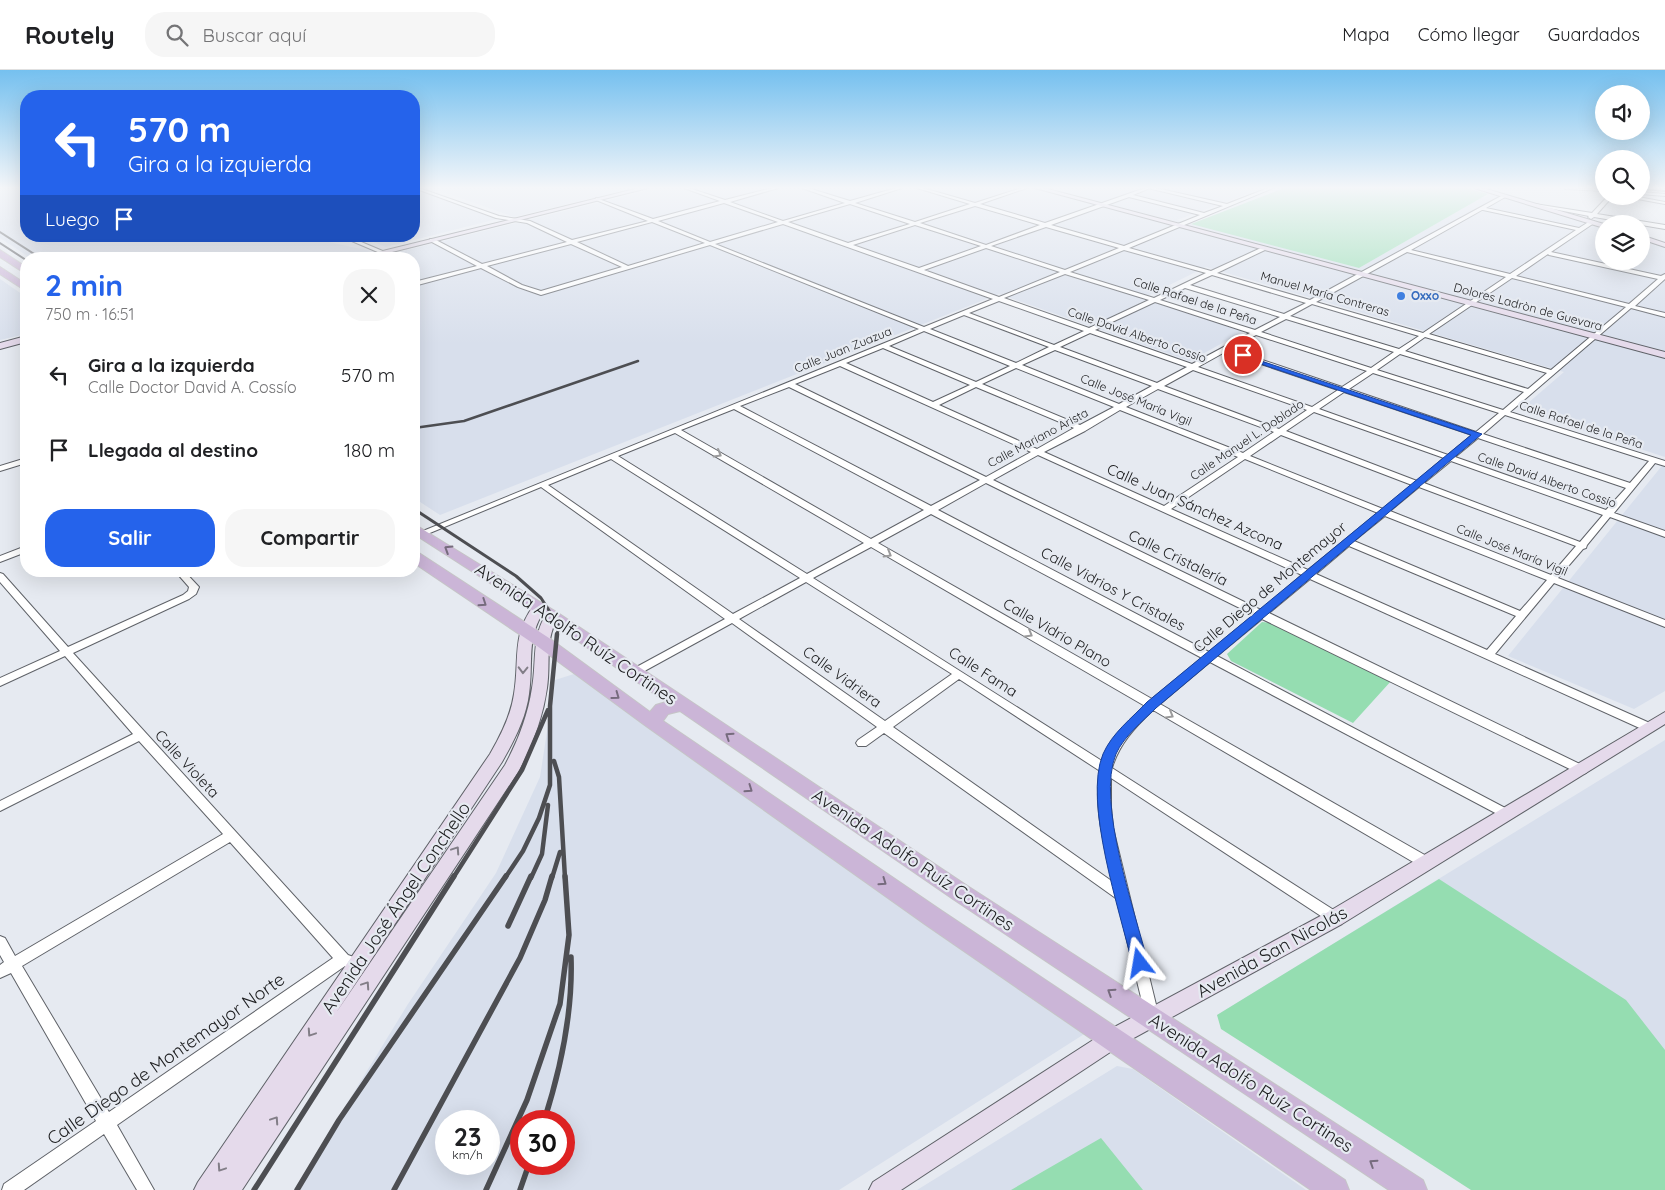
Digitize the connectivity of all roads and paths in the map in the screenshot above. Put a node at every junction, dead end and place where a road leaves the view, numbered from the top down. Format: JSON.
{"nodes":[{"id":1,"x":431,"y":240,"type":"edge"},
{"id":2,"x":432,"y":240,"type":"edge"},
{"id":3,"x":568,"y":240,"type":"edge"},
{"id":4,"x":579,"y":240,"type":"edge"},
{"id":5,"x":700,"y":240,"type":"edge"},
{"id":6,"x":721,"y":240,"type":"edge"},
{"id":7,"x":834,"y":240,"type":"edge"},
{"id":8,"x":862,"y":240,"type":"edge"},
{"id":9,"x":969,"y":240,"type":"edge"},
{"id":10,"x":1002,"y":240,"type":"edge"},
{"id":11,"x":1101,"y":240,"type":"edge"},
{"id":12,"x":1140,"y":240,"type":"edge"},
{"id":13,"x":1235,"y":240,"type":"edge"},
{"id":14,"x":1424,"y":240,"type":"edge"},
{"id":15,"x":1567,"y":240,"type":"edge"},
{"id":16,"x":1651,"y":240,"type":"edge"},
{"id":17,"x":357,"y":242,"type":"edge"},
{"id":18,"x":572,"y":242,"type":"junction"},
{"id":19,"x":709,"y":244,"type":"junction"},
{"id":20,"x":848,"y":245,"type":"junction"},
{"id":21,"x":1665,"y":245,"type":"edge"},
{"id":22,"x":987,"y":246,"type":"junction"},
{"id":23,"x":1124,"y":247,"type":"junction"},
{"id":24,"x":1265,"y":248,"type":"junction"},
{"id":25,"x":1406,"y":250,"type":"junction"},
{"id":26,"x":382,"y":252,"type":"joint"},
{"id":27,"x":0,"y":253,"type":"edge"},
{"id":28,"x":1549,"y":253,"type":"junction"},
{"id":29,"x":20,"y":266,"type":"edge"},
{"id":30,"x":483,"y":266,"type":"junction"},
{"id":31,"x":628,"y":268,"type":"junction"},
{"id":32,"x":0,"y":270,"type":"edge"},
{"id":33,"x":920,"y":270,"type":"junction"},
{"id":34,"x":1066,"y":272,"type":"junction"},
{"id":35,"x":1213,"y":273,"type":"junction"},
{"id":36,"x":1362,"y":274,"type":"junction"},
{"id":37,"x":1512,"y":277,"type":"junction"},
{"id":38,"x":1663,"y":277,"type":"edge"},
{"id":39,"x":420,"y":282,"type":"edge"},
{"id":40,"x":20,"y":284,"type":"edge"},
{"id":41,"x":1186,"y":286,"type":"junction"},
{"id":42,"x":1000,"y":299,"type":"junction"},
{"id":43,"x":1156,"y":300,"type":"junction"},
{"id":44,"x":1312,"y":302,"type":"junction"},
{"id":45,"x":1472,"y":304,"type":"junction"},
{"id":46,"x":1631,"y":306,"type":"junction"},
{"id":47,"x":964,"y":313,"type":"junction"},
{"id":48,"x":1665,"y":315,"type":"edge"},
{"id":49,"x":1285,"y":317,"type":"junction"},
{"id":50,"x":924,"y":329,"type":"junction"},
{"id":51,"x":1089,"y":331,"type":"junction"},
{"id":52,"x":1257,"y":333,"type":"junction"},
{"id":53,"x":1425,"y":335,"type":"junction"},
{"id":54,"x":1595,"y":337,"type":"junction"},
{"id":55,"x":20,"y":341,"type":"edge"},
{"id":56,"x":0,"y":346,"type":"edge"},
{"id":57,"x":884,"y":346,"type":"junction"},
{"id":58,"x":1055,"y":347,"type":"junction"},
{"id":59,"x":1226,"y":350,"type":"junction"},
{"id":60,"x":1400,"y":352,"type":"junction"},
{"id":61,"x":1665,"y":355,"type":"edge"},
{"id":62,"x":840,"y":363,"type":"junction"},
{"id":63,"x":1016,"y":365,"type":"junction"},
{"id":64,"x":1193,"y":367,"type":"junction"},
{"id":65,"x":1373,"y":370,"type":"junction"},
{"id":66,"x":1551,"y":372,"type":"junction"},
{"id":67,"x":789,"y":384,"type":"junction"},
{"id":68,"x":975,"y":384,"type":"junction"},
{"id":69,"x":1159,"y":387,"type":"junction"},
{"id":70,"x":1344,"y":389,"type":"junction"},
{"id":71,"x":1528,"y":391,"type":"junction"},
{"id":72,"x":932,"y":405,"type":"junction"},
{"id":73,"x":734,"y":406,"type":"junction"},
{"id":74,"x":1122,"y":406,"type":"junction"},
{"id":75,"x":1312,"y":410,"type":"junction"},
{"id":76,"x":1503,"y":412,"type":"junction"},
{"id":77,"x":1082,"y":429,"type":"junction"},
{"id":78,"x":675,"y":430,"type":"junction"},
{"id":79,"x":1279,"y":432,"type":"junction"},
{"id":80,"x":1478,"y":434,"type":"junction"},
{"id":81,"x":1037,"y":452,"type":"junction"},
{"id":82,"x":612,"y":456,"type":"junction"},
{"id":83,"x":1245,"y":456,"type":"junction"},
{"id":84,"x":1450,"y":458,"type":"junction"},
{"id":85,"x":1654,"y":460,"type":"junction"},
{"id":86,"x":20,"y":462,"type":"edge"},
{"id":87,"x":1665,"y":464,"type":"edge"},
{"id":88,"x":0,"y":469,"type":"edge"},
{"id":89,"x":985,"y":481,"type":"junction"},
{"id":90,"x":542,"y":484,"type":"junction"},
{"id":91,"x":1418,"y":484,"type":"junction"},
{"id":92,"x":1632,"y":487,"type":"junction"},
{"id":93,"x":1164,"y":510,"type":"junction"},
{"id":94,"x":931,"y":511,"type":"junction"},
{"id":95,"x":1386,"y":511,"type":"junction"},
{"id":96,"x":1610,"y":514,"type":"junction"},
{"id":97,"x":420,"y":529,"type":"edge"},
{"id":98,"x":420,"y":531,"type":"edge"},
{"id":99,"x":1665,"y":534,"type":"edge"},
{"id":100,"x":1348,"y":542,"type":"junction"},
{"id":101,"x":871,"y":544,"type":"junction"},
{"id":102,"x":1583,"y":546,"type":"junction"},
{"id":103,"x":20,"y":552,"type":"edge"},
{"id":104,"x":0,"y":560,"type":"edge"},
{"id":105,"x":420,"y":560,"type":"edge"},
{"id":106,"x":481,"y":569,"type":"junction"},
{"id":107,"x":1309,"y":575,"type":"junction"},
{"id":108,"x":0,"y":576,"type":"edge"},
{"id":109,"x":186,"y":577,"type":"edge"},
{"id":110,"x":808,"y":578,"type":"junction"},
{"id":111,"x":1554,"y":579,"type":"junction"},
{"id":112,"x":456,"y":585,"type":"junction"},
{"id":113,"x":546,"y":612,"type":"junction"},
{"id":114,"x":1262,"y":615,"type":"junction"},
{"id":115,"x":1522,"y":615,"type":"junction"},
{"id":116,"x":734,"y":619,"type":"junction"},
{"id":117,"x":1665,"y":624,"type":"edge"},
{"id":118,"x":534,"y":637,"type":"junction"},
{"id":119,"x":67,"y":652,"type":"junction"},
{"id":120,"x":1488,"y":655,"type":"junction"},
{"id":121,"x":1211,"y":657,"type":"junction"},
{"id":122,"x":635,"y":672,"type":"junction"},
{"id":123,"x":959,"y":674,"type":"junction"},
{"id":124,"x":0,"y":682,"type":"edge"},
{"id":125,"x":681,"y":705,"type":"junction"},
{"id":126,"x":1152,"y":705,"type":"junction"},
{"id":127,"x":1665,"y":717,"type":"edge"},
{"id":128,"x":652,"y":722,"type":"junction"},
{"id":129,"x":885,"y":727,"type":"junction"},
{"id":130,"x":1648,"y":727,"type":"junction"},
{"id":131,"x":140,"y":735,"type":"junction"},
{"id":132,"x":862,"y":744,"type":"dead end"},
{"id":133,"x":1105,"y":770,"type":"junction"},
{"id":134,"x":1582,"y":770,"type":"junction"},
{"id":135,"x":0,"y":806,"type":"edge"},
{"id":136,"x":1505,"y":813,"type":"junction"},
{"id":137,"x":232,"y":835,"type":"junction"},
{"id":138,"x":1425,"y":862,"type":"junction"},
{"id":139,"x":1123,"y":896,"type":"junction"},
{"id":140,"x":1335,"y":918,"type":"junction"},
{"id":141,"x":0,"y":942,"type":"edge"},
{"id":142,"x":350,"y":962,"type":"junction"},
{"id":143,"x":7,"y":968,"type":"edge"},
{"id":144,"x":1152,"y":1018,"type":"junction"},
{"id":145,"x":1114,"y":1038,"type":"junction"},
{"id":146,"x":107,"y":1123,"type":"junction"},
{"id":147,"x":10,"y":1190,"type":"edge"},
{"id":148,"x":146,"y":1190,"type":"edge"},
{"id":149,"x":206,"y":1190,"type":"edge"},
{"id":150,"x":229,"y":1190,"type":"edge"},
{"id":151,"x":881,"y":1190,"type":"edge"},
{"id":152,"x":1335,"y":1190,"type":"edge"},
{"id":153,"x":1413,"y":1190,"type":"edge"}],
"edges":[{"from":1,"to":26,"type":"street"},
{"from":2,"to":30,"type":"street"},
{"from":3,"to":18,"type":"street"},
{"from":4,"to":18,"type":"street"},
{"from":5,"to":19,"type":"street","name":"Calle José María Vigil"},
{"from":6,"to":19,"type":"street"},
{"from":7,"to":20,"type":"street","name":"Calle David Alberto Cossío"},
{"from":8,"to":20,"type":"street"},
{"from":9,"to":22,"type":"street","name":"Calle Rafael de la Peña"},
{"from":10,"to":22,"type":"street"},
{"from":11,"to":23,"type":"street","name":"Manuel María Contreras"},
{"from":12,"to":23,"type":"street","name":"Calle Juan Zuazua"},
{"from":13,"to":24,"type":"street","name":"Dolores Ladròn de Guevara"},
{"from":14,"to":25,"type":"street","name":"Calle Mariano Arista"},
{"from":15,"to":28,"type":"street","name":"Calle Manuel L. Doblado"},
{"from":16,"to":21,"type":"street"},
{"from":17,"to":26,"type":"street"},
{"from":18,"to":30,"type":"street"},
{"from":18,"to":31,"type":"street"},
{"from":19,"to":31,"type":"street"},
{"from":19,"to":50,"type":"street","name":"Calle José María Vigil"},
{"from":20,"to":33,"type":"street","name":"Calle David Alberto Cossío"},
{"from":22,"to":33,"type":"street"},
{"from":22,"to":34,"type":"street","name":"Calle Rafael de la Peña"},
{"from":23,"to":34,"type":"street","name":"Calle Juan Zuazua"},
{"from":23,"to":35,"type":"street","name":"Manuel María Contreras"},
{"from":24,"to":35,"type":"street"},
{"from":24,"to":36,"type":"street","name":"Dolores Ladròn de Guevara"},
{"from":25,"to":36,"type":"street","name":"Calle Mariano Arista"},
{"from":25,"to":37,"type":"street"},
{"from":27,"to":29,"type":"main road"},
{"from":28,"to":37,"type":"street","name":"Calle Manuel L. Doblado"},
{"from":28,"to":38,"type":"street"},
{"from":30,"to":31,"type":"street"},
{"from":30,"to":39,"type":"street"},
{"from":32,"to":40,"type":"main road"},
{"from":33,"to":42,"type":"street","name":"Calle David Alberto Cossío"},
{"from":34,"to":42,"type":"street","name":"Calle Juan Zuazua"},
{"from":34,"to":43,"type":"street","name":"Calle Rafael de la Peña"},
{"from":35,"to":41,"type":"street"},
{"from":35,"to":44,"type":"street","name":"Manuel María Contreras"},
{"from":36,"to":44,"type":"street","name":"Calle Mariano Arista"},
{"from":36,"to":45,"type":"street","name":"Dolores Ladròn de Guevara"},
{"from":37,"to":45,"type":"street","name":"Calle Manuel L. Doblado"},
{"from":37,"to":46,"type":"street"},
{"from":38,"to":46,"type":"street","name":"Calle Diego de Montemayor"},
{"from":41,"to":43,"type":"street"},
{"from":41,"to":49,"type":"street"},
{"from":42,"to":47,"type":"street","name":"Calle Juan Zuazua"},
{"from":42,"to":51,"type":"street","name":"Calle David Alberto Cossío"},
{"from":43,"to":51,"type":"street"},
{"from":43,"to":52,"type":"street","name":"Calle Rafael de la Peña"},
{"from":44,"to":49,"type":"street","name":"Calle Mariano Arista"},
{"from":44,"to":53,"type":"street","name":"Manuel María Contreras"},
{"from":45,"to":53,"type":"street","name":"Calle Manuel L. Doblado"},
{"from":45,"to":54,"type":"street","name":"Dolores Ladròn de Guevara"},
{"from":46,"to":48,"type":"street"},
{"from":46,"to":54,"type":"street","name":"Calle Diego de Montemayor"},
{"from":47,"to":50,"type":"street","name":"Calle Juan Zuazua"},
{"from":47,"to":58,"type":"street","name":"Calle José María Vigil"},
{"from":49,"to":52,"type":"street","name":"Calle Mariano Arista"},
{"from":49,"to":60,"type":"street"},
{"from":50,"to":57,"type":"street","name":"Calle Juan Zuazua"},
{"from":50,"to":63,"type":"street","name":"Calle José María Vigil"},
{"from":51,"to":58,"type":"street"},
{"from":51,"to":64,"type":"street","name":"Calle David Alberto Cossío"},
{"from":52,"to":59,"type":"street","name":"Calle Mariano Arista"},
{"from":52,"to":65,"type":"street","name":"Calle Rafael de la Peña"},
{"from":53,"to":60,"type":"street","name":"Calle Manuel L. Doblado"},
{"from":53,"to":66,"type":"street","name":"Manuel María Contreras"},
{"from":54,"to":61,"type":"street","name":"Dolores Ladròn de Guevara"},
{"from":54,"to":66,"type":"street","name":"Calle Diego de Montemayor"},
{"from":55,"to":56,"type":"street"},
{"from":57,"to":62,"type":"street","name":"Calle Juan Zuazua"},
{"from":57,"to":68,"type":"street"},
{"from":58,"to":63,"type":"street"},
{"from":58,"to":69,"type":"street","name":"Calle José María Vigil"},
{"from":59,"to":64,"type":"street","name":"Calle Mariano Arista"},
{"from":59,"to":70,"type":"street"},
{"from":60,"to":65,"type":"street","name":"Calle Manuel L. Doblado"},
{"from":60,"to":71,"type":"street"},
{"from":62,"to":67,"type":"street","name":"Calle Juan Zuazua"},
{"from":62,"to":72,"type":"street","name":"Calle Juan Sánchez Azcona"},
{"from":63,"to":68,"type":"street"},
{"from":63,"to":74,"type":"street","name":"Calle José María Vigil"},
{"from":64,"to":69,"type":"street","name":"Calle Mariano Arista"},
{"from":64,"to":75,"type":"street","name":"Calle David Alberto Cossío"},
{"from":65,"to":70,"type":"street","name":"Calle Manuel L. Doblado"},
{"from":65,"to":76,"type":"street","name":"Calle Rafael de la Peña"},
{"from":66,"to":71,"type":"street","name":"Calle Diego de Montemayor"},
{"from":67,"to":73,"type":"street","name":"Calle Juan Zuazua"},
{"from":67,"to":89,"type":"street","name":"Calle Cristalería"},
{"from":68,"to":72,"type":"street"},
{"from":68,"to":77,"type":"street"},
{"from":69,"to":74,"type":"street","name":"Calle Mariano Arista"},
{"from":69,"to":79,"type":"street","name":"Calle José María Vigil"},
{"from":70,"to":75,"type":"street","name":"Calle Manuel L. Doblado"},
{"from":70,"to":80,"type":"street"},
{"from":71,"to":76,"type":"street","name":"Calle Diego de Montemayor"},
{"from":72,"to":81,"type":"street","name":"Calle Juan Sánchez Azcona"},
{"from":73,"to":78,"type":"street","name":"Calle Juan Zuazua"},
{"from":73,"to":94,"type":"street","name":"Calle Vidrios Y Cristales"},
{"from":74,"to":77,"type":"street","name":"Calle Mariano Arista"},
{"from":74,"to":83,"type":"street","name":"Calle José María Vigil"},
{"from":75,"to":79,"type":"street","name":"Calle Manuel L. Doblado"},
{"from":75,"to":84,"type":"street","name":"Calle David Alberto Cossío"},
{"from":76,"to":80,"type":"street","name":"Calle Diego de Montemayor"},
{"from":76,"to":85,"type":"street","name":"Calle Rafael de la Peña"},
{"from":77,"to":81,"type":"street","name":"Calle Mariano Arista"},
{"from":78,"to":82,"type":"street","name":"Calle Juan Zuazua"},
{"from":78,"to":101,"type":"street","name":"Calle Vidrio Plano","one_way":true},
{"from":79,"to":83,"type":"street","name":"Calle Manuel L. Doblado"},
{"from":79,"to":91,"type":"street","name":"Calle José María Vigil"},
{"from":80,"to":84,"type":"street","name":"Calle Diego de Montemayor"},
{"from":80,"to":92,"type":"street"},
{"from":81,"to":89,"type":"street","name":"Calle Mariano Arista"},
{"from":81,"to":93,"type":"street","name":"Calle Juan Sánchez Azcona"},
{"from":82,"to":90,"type":"street","name":"Calle Juan Zuazua"},
{"from":82,"to":110,"type":"street","name":"Calle Fama"},
{"from":83,"to":93,"type":"street","name":"Calle Manuel L. Doblado"},
{"from":83,"to":95,"type":"street","name":"Calle José María Vigil"},
{"from":84,"to":91,"type":"street","name":"Calle Diego de Montemayor"},
{"from":84,"to":96,"type":"street","name":"Calle David Alberto Cossío"},
{"from":85,"to":87,"type":"street","name":"Calle Rafael de la Peña"},
{"from":85,"to":92,"type":"street"},
{"from":86,"to":88,"type":"street"},
{"from":89,"to":94,"type":"street","name":"Calle Mariano Arista"},
{"from":89,"to":114,"type":"street","name":"Calle Cristalería"},
{"from":90,"to":97,"type":"street","name":"Calle Juan Zuazua"},
{"from":90,"to":116,"type":"street","name":"Calle Vidriera"},
{"from":91,"to":95,"type":"street","name":"Calle Diego de Montemayor"},
{"from":91,"to":102,"type":"street","name":"Calle José María Vigil"},
{"from":92,"to":96,"type":"street"},
{"from":93,"to":107,"type":"street","name":"Calle Juan Sánchez Azcona"},
{"from":94,"to":101,"type":"street","name":"Calle Mariano Arista"},
{"from":94,"to":121,"type":"street","name":"Calle Vidrios Y Cristales"},
{"from":95,"to":100,"type":"street","name":"Calle Diego de Montemayor"},
{"from":95,"to":111,"type":"street","name":"Calle José María Vigil"},
{"from":96,"to":99,"type":"street","name":"Calle David Alberto Cossío"},
{"from":96,"to":102,"type":"street"},
{"from":106,"to":98,"type":"main road","name":"Avenida Adolfo Ruíz Cortines","one_way":true},
{"from":100,"to":107,"type":"street","name":"Calle Diego de Montemayor"},
{"from":100,"to":115,"type":"street"},
{"from":101,"to":110,"type":"street","name":"Calle Mariano Arista"},
{"from":101,"to":126,"type":"street","name":"Calle Vidrio Plano","one_way":true},
{"from":102,"to":111,"type":"street"},
{"from":103,"to":104,"type":"street"},
{"from":105,"to":112,"type":"main road","name":"Avenida Adolfo Ruíz Cortines"},
{"from":106,"to":112,"type":"main road"},
{"from":106,"to":113,"type":"main road","name":"Avenida Adolfo Ruíz Cortines"},
{"from":107,"to":114,"type":"street","name":"Calle Diego de Montemayor"},
{"from":107,"to":120,"type":"street","name":"Calle Juan Sánchez Azcona"},
{"from":108,"to":119,"type":"street","name":"Calle Violeta"},
{"from":109,"to":119,"type":"street"},
{"from":110,"to":116,"type":"street","name":"Calle Mariano Arista"},
{"from":110,"to":123,"type":"street","name":"Calle Fama"},
{"from":111,"to":115,"type":"street"},
{"from":111,"to":117,"type":"street","name":"Calle José María Vigil"},
{"from":112,"to":118,"type":"main road","name":"Avenida Adolfo Ruíz Cortines","one_way":true},
{"from":113,"to":118,"type":"street","name":"Avenida José Ángel Conchello"},
{"from":113,"to":122,"type":"main road","name":"Avenida Adolfo Ruíz Cortines"},
{"from":114,"to":121,"type":"street","name":"Calle Diego de Montemayor"},
{"from":114,"to":134,"type":"street","name":"Calle Cristalería"},
{"from":115,"to":120,"type":"street"},
{"from":116,"to":122,"type":"street","name":"Calle Mariano Arista"},
{"from":116,"to":129,"type":"street","name":"Calle Vidriera"},
{"from":118,"to":128,"type":"main road","name":"Avenida Adolfo Ruíz Cortines","one_way":true},
{"from":118,"to":142,"type":"street","name":"Avenida José Ángel Conchello","one_way":true},
{"from":150,"to":118,"type":"street","name":"Avenida José Ángel Conchello","one_way":true},
{"from":119,"to":124,"type":"street"},
{"from":119,"to":131,"type":"street","name":"Calle Violeta"},
{"from":120,"to":130,"type":"street","name":"Calle Juan Sánchez Azcona"},
{"from":121,"to":126,"type":"street","name":"Calle Diego de Montemayor"},
{"from":121,"to":136,"type":"street","name":"Calle Vidrios Y Cristales"},
{"from":122,"to":125,"type":"main road","name":"Avenida Adolfo Ruíz Cortines"},
{"from":123,"to":129,"type":"street"},
{"from":123,"to":133,"type":"street","name":"Calle Fama"},
{"from":125,"to":128,"type":"main road"},
{"from":144,"to":125,"type":"main road","name":"Avenida Adolfo Ruíz Cortines","one_way":true},
{"from":126,"to":133,"type":"street","name":"Calle Diego de Montemayor"},
{"from":126,"to":138,"type":"street","name":"Calle Vidrio Plano","one_way":true},
{"from":127,"to":130,"type":"street","name":"Avenida San Nicolás"},
{"from":128,"to":145,"type":"main road","name":"Avenida Adolfo Ruíz Cortines","one_way":true},
{"from":129,"to":132,"type":"street"},
{"from":129,"to":139,"type":"street","name":"Calle Vidriera"},
{"from":130,"to":134,"type":"street","name":"Avenida San Nicolás"},
{"from":131,"to":135,"type":"street"},
{"from":131,"to":137,"type":"street","name":"Calle Violeta"},
{"from":133,"to":139,"type":"street","name":"Calle Diego de Montemayor"},
{"from":133,"to":140,"type":"street","name":"Calle Fama"},
{"from":134,"to":136,"type":"street","name":"Avenida San Nicolás"},
{"from":136,"to":138,"type":"street","name":"Avenida San Nicolás"},
{"from":137,"to":142,"type":"street","name":"Calle Violeta"},
{"from":137,"to":143,"type":"street"},
{"from":138,"to":140,"type":"street","name":"Avenida San Nicolás"},
{"from":139,"to":144,"type":"street","name":"Calle Diego de Montemayor"},
{"from":140,"to":144,"type":"street","name":"Avenida San Nicolás"},
{"from":141,"to":143,"type":"street"},
{"from":142,"to":146,"type":"street","name":"Calle Diego de Montemayor Norte"},
{"from":142,"to":149,"type":"street","name":"Avenida José Ángel Conchello","one_way":true},
{"from":143,"to":146,"type":"street"},
{"from":144,"to":145,"type":"street","name":"Avenida San Nicolás"},
{"from":153,"to":144,"type":"main road","name":"Avenida Adolfo Ruíz Cortines","one_way":true},
{"from":145,"to":151,"type":"street","name":"Avenida San Nicolás"},
{"from":145,"to":152,"type":"main road","name":"Avenida Adolfo Ruíz Cortines"},
{"from":146,"to":147,"type":"street","name":"Calle Diego de Montemayor Norte"},
{"from":146,"to":148,"type":"street"}]}
